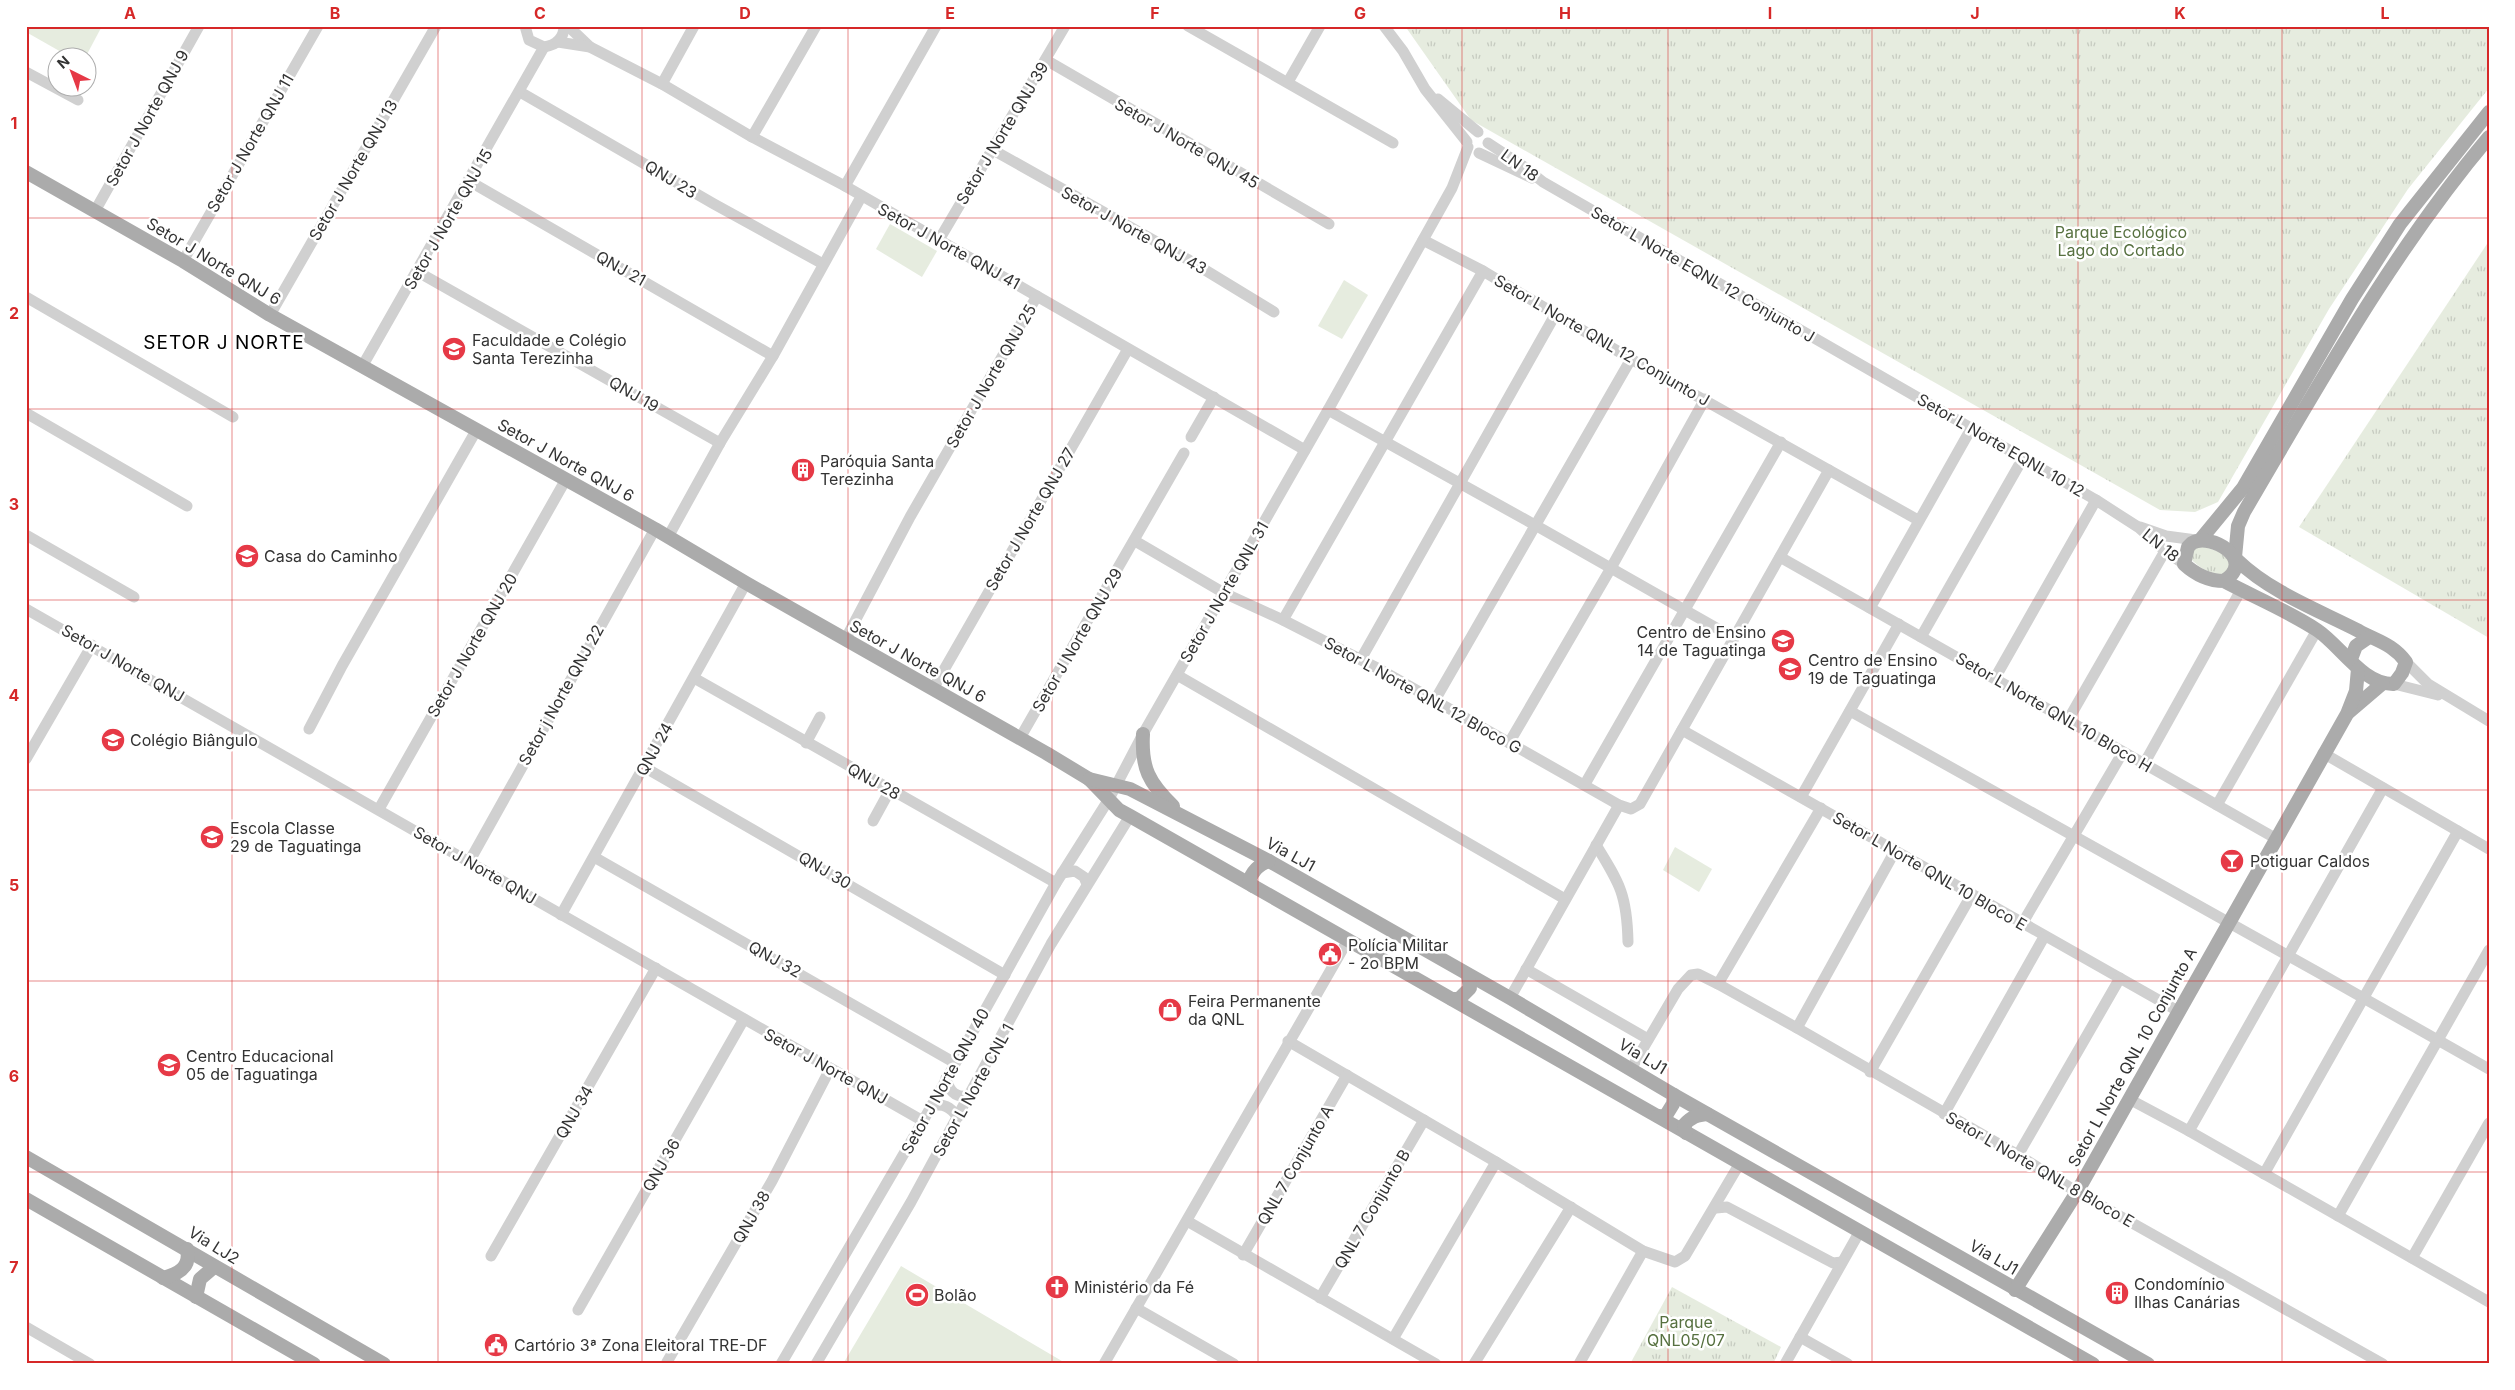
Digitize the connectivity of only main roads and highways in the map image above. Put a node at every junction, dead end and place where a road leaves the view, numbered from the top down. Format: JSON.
{"nodes":[{"id":1,"x":2489,"y":112,"type":"edge"},
{"id":2,"x":2489,"y":137,"type":"edge"},
{"id":3,"x":26,"y":172,"type":"edge"},
{"id":4,"x":2199,"y":540,"type":"junction"},
{"id":5,"x":2236,"y":559,"type":"junction"},
{"id":6,"x":2224,"y":581,"type":"junction"},
{"id":7,"x":2369,"y":637,"type":"junction"},
{"id":8,"x":2354,"y":664,"type":"junction"},
{"id":9,"x":2389,"y":683,"type":"junction"},
{"id":10,"x":2347,"y":714,"type":"junction"},
{"id":11,"x":1142,"y":734,"type":"road end"},
{"id":12,"x":1089,"y":778,"type":"junction"},
{"id":13,"x":1183,"y":815,"type":"junction"},
{"id":14,"x":1268,"y":861,"type":"junction"},
{"id":15,"x":1253,"y":886,"type":"junction"},
{"id":16,"x":1468,"y":975,"type":"junction"},
{"id":17,"x":1452,"y":999,"type":"junction"},
{"id":18,"x":1674,"y":1095,"type":"junction"},
{"id":19,"x":1707,"y":1114,"type":"junction"},
{"id":20,"x":1658,"y":1116,"type":"junction"},
{"id":21,"x":1686,"y":1132,"type":"junction"},
{"id":22,"x":26,"y":1157,"type":"edge"},
{"id":23,"x":26,"y":1200,"type":"edge"},
{"id":24,"x":188,"y":1249,"type":"junction"},
{"id":25,"x":214,"y":1267,"type":"junction"},
{"id":26,"x":163,"y":1278,"type":"junction"},
{"id":27,"x":2015,"y":1290,"type":"junction"},
{"id":28,"x":196,"y":1297,"type":"junction"},
{"id":29,"x":2144,"y":1363,"type":"edge"},
{"id":30,"x":314,"y":1364,"type":"edge"},
{"id":31,"x":384,"y":1364,"type":"edge"},
{"id":32,"x":2093,"y":1364,"type":"edge"}],
"edges":[{"from":1,"to":4,"type":"main road"},
{"from":2,"to":5,"type":"main road"},
{"from":3,"to":12,"type":"main road","name":"Setor J Norte QNJ 6"},
{"from":4,"to":5,"type":"main road"},
{"from":4,"to":6,"type":"main road"},
{"from":5,"to":6,"type":"main road"},
{"from":5,"to":7,"type":"main road"},
{"from":6,"to":8,"type":"main road"},
{"from":7,"to":8,"type":"main road"},
{"from":7,"to":9,"type":"main road"},
{"from":8,"to":9,"type":"main road"},
{"from":8,"to":10,"type":"main road"},
{"from":9,"to":10,"type":"main road"},
{"from":10,"to":27,"type":"main road","name":"Setor L Norte QNL 10 Conjunto A"},
{"from":11,"to":13,"type":"main road"},
{"from":12,"to":13,"type":"main road","name":"Via LJ1"},
{"from":12,"to":15,"type":"main road"},
{"from":13,"to":14,"type":"main road","name":"Via LJ1"},
{"from":14,"to":15,"type":"main road"},
{"from":14,"to":16,"type":"main road","name":"Via LJ1"},
{"from":15,"to":17,"type":"main road"},
{"from":16,"to":17,"type":"main road"},
{"from":16,"to":18,"type":"main road","name":"Via LJ1"},
{"from":17,"to":20,"type":"main road"},
{"from":18,"to":19,"type":"main road","name":"Via LJ1"},
{"from":18,"to":20,"type":"main road"},
{"from":19,"to":21,"type":"main road"},
{"from":19,"to":27,"type":"main road","name":"Via LJ1"},
{"from":20,"to":21,"type":"main road"},
{"from":21,"to":32,"type":"main road"},
{"from":22,"to":24,"type":"main road","name":"Via LJ2"},
{"from":23,"to":26,"type":"main road"},
{"from":24,"to":25,"type":"main road","name":"Via LJ2"},
{"from":24,"to":26,"type":"main road"},
{"from":25,"to":28,"type":"main road"},
{"from":25,"to":31,"type":"main road","name":"Via LJ2"},
{"from":26,"to":28,"type":"main road"},
{"from":27,"to":29,"type":"main road","name":"Via LJ1"},
{"from":28,"to":30,"type":"main road"}]}
